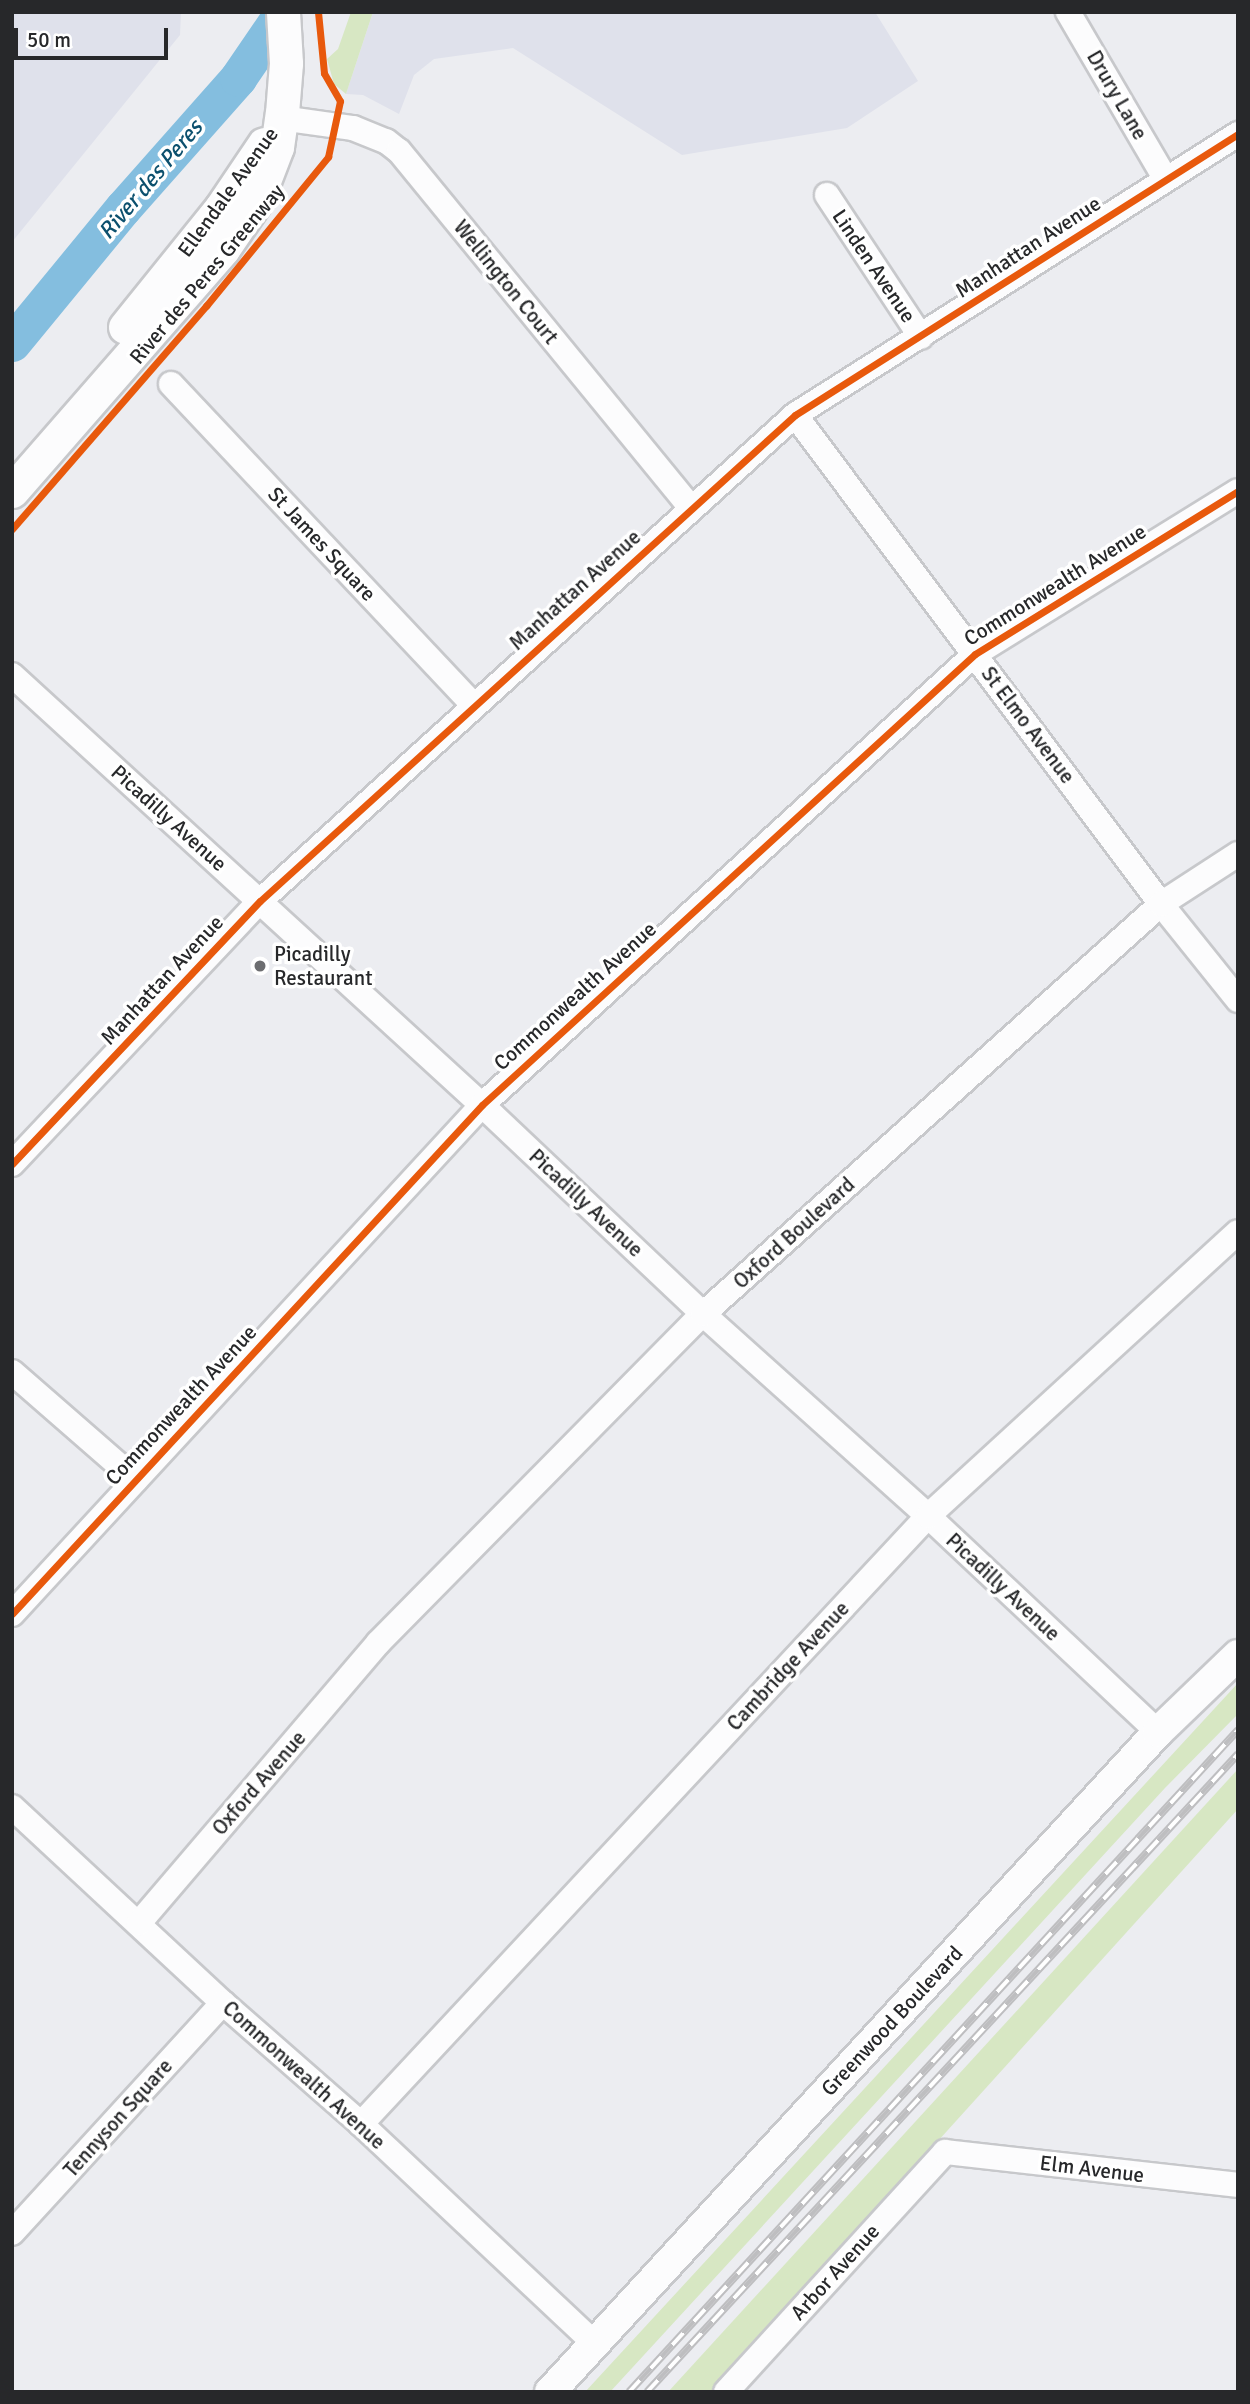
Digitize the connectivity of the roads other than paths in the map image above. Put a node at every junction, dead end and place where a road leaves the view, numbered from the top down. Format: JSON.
{"nodes":[{"id":1,"x":283,"y":12,"type":"edge"},
{"id":2,"x":1068,"y":12,"type":"edge"},
{"id":3,"x":282,"y":116,"type":"junction"},
{"id":4,"x":1238,"y":134,"type":"edge"},
{"id":5,"x":1166,"y":178,"type":"junction"},
{"id":6,"x":827,"y":195,"type":"dead end"},
{"id":7,"x":921,"y":337,"type":"junction"},
{"id":8,"x":171,"y":384,"type":"dead end"},
{"id":9,"x":795,"y":415,"type":"junction"},
{"id":10,"x":12,"y":464,"type":"edge"},
{"id":11,"x":12,"y":491,"type":"edge"},
{"id":12,"x":1238,"y":491,"type":"edge"},
{"id":13,"x":691,"y":508,"type":"junction"},
{"id":14,"x":975,"y":654,"type":"junction"},
{"id":15,"x":12,"y":675,"type":"edge"},
{"id":16,"x":474,"y":705,"type":"junction"},
{"id":17,"x":1238,"y":854,"type":"edge"},
{"id":18,"x":260,"y":901,"type":"junction"},
{"id":19,"x":1161,"y":904,"type":"junction"},
{"id":20,"x":1238,"y":1000,"type":"edge"},
{"id":21,"x":482,"y":1105,"type":"junction"},
{"id":22,"x":12,"y":1164,"type":"edge"},
{"id":23,"x":1238,"y":1232,"type":"edge"},
{"id":24,"x":703,"y":1314,"type":"junction"},
{"id":25,"x":12,"y":1372,"type":"edge"},
{"id":26,"x":136,"y":1480,"type":"junction"},
{"id":27,"x":928,"y":1516,"type":"junction"},
{"id":28,"x":12,"y":1614,"type":"edge"},
{"id":29,"x":378,"y":1643,"type":"joint"},
{"id":30,"x":1238,"y":1654,"type":"edge"},
{"id":31,"x":1158,"y":1732,"type":"junction"},
{"id":32,"x":12,"y":1807,"type":"edge"},
{"id":33,"x":139,"y":1923,"type":"junction"},
{"id":34,"x":223,"y":2003,"type":"junction"},
{"id":35,"x":361,"y":2124,"type":"junction"},
{"id":36,"x":945,"y":2152,"type":"joint"},
{"id":37,"x":1238,"y":2185,"type":"edge"},
{"id":38,"x":12,"y":2233,"type":"edge"},
{"id":39,"x":595,"y":2344,"type":"junction"},
{"id":40,"x":550,"y":2392,"type":"edge"},
{"id":41,"x":726,"y":2392,"type":"edge"}],
"edges":[{"from":1,"to":3,"type":"main road"},
{"from":2,"to":5,"type":"street","name":"Drury Lane"},
{"from":3,"to":10,"type":"main road","name":"Ellendale Avenue"},
{"from":3,"to":11,"type":"main road","name":"Ellendale Avenue"},
{"from":3,"to":13,"type":"street","name":"Wellington Court"},
{"from":4,"to":5,"type":"street","name":"Manhattan Avenue"},
{"from":5,"to":7,"type":"street","name":"Manhattan Avenue"},
{"from":6,"to":7,"type":"street","name":"Linden Avenue"},
{"from":7,"to":9,"type":"street","name":"Manhattan Avenue"},
{"from":8,"to":16,"type":"street","name":"St James Square"},
{"from":9,"to":13,"type":"street","name":"Manhattan Avenue"},
{"from":9,"to":14,"type":"street","name":"St Elmo Avenue"},
{"from":12,"to":14,"type":"street","name":"Commonwealth Avenue"},
{"from":13,"to":16,"type":"street","name":"Manhattan Avenue"},
{"from":14,"to":19,"type":"street","name":"St Elmo Avenue"},
{"from":14,"to":21,"type":"street","name":"Commonwealth Avenue"},
{"from":15,"to":18,"type":"street","name":"Picadilly Avenue"},
{"from":16,"to":18,"type":"street","name":"Manhattan Avenue"},
{"from":17,"to":19,"type":"street","name":"Oxford Boulevard"},
{"from":18,"to":21,"type":"street","name":"Picadilly Avenue"},
{"from":18,"to":22,"type":"street","name":"Manhattan Avenue"},
{"from":19,"to":20,"type":"street","name":"St Elmo Avenue"},
{"from":19,"to":24,"type":"street","name":"Oxford Boulevard"},
{"from":21,"to":24,"type":"street","name":"Picadilly Avenue"},
{"from":21,"to":26,"type":"street","name":"Commonwealth Avenue"},
{"from":23,"to":27,"type":"street","name":"Cambridge Avenue"},
{"from":24,"to":27,"type":"street","name":"Picadilly Avenue"},
{"from":24,"to":29,"type":"street","name":"Oxford Boulevard"},
{"from":25,"to":26,"type":"street"},
{"from":26,"to":28,"type":"street","name":"Commonwealth Avenue"},
{"from":27,"to":31,"type":"street","name":"Picadilly Avenue"},
{"from":27,"to":35,"type":"street","name":"Cambridge Avenue"},
{"from":29,"to":33,"type":"street","name":"Oxford Avenue"},
{"from":30,"to":31,"type":"street","name":"Greenwood Boulevard"},
{"from":31,"to":39,"type":"street","name":"Greenwood Boulevard"},
{"from":32,"to":33,"type":"street","name":"Commonwealth Avenue"},
{"from":33,"to":34,"type":"street","name":"Commonwealth Avenue"},
{"from":34,"to":35,"type":"street","name":"Commonwealth Avenue"},
{"from":34,"to":38,"type":"street","name":"Tennyson Square"},
{"from":35,"to":39,"type":"street","name":"Commonwealth Avenue"},
{"from":36,"to":37,"type":"street","name":"Elm Avenue"},
{"from":36,"to":41,"type":"street","name":"Arbor Avenue"},
{"from":39,"to":40,"type":"street","name":"Greenwood Boulevard"}]}
